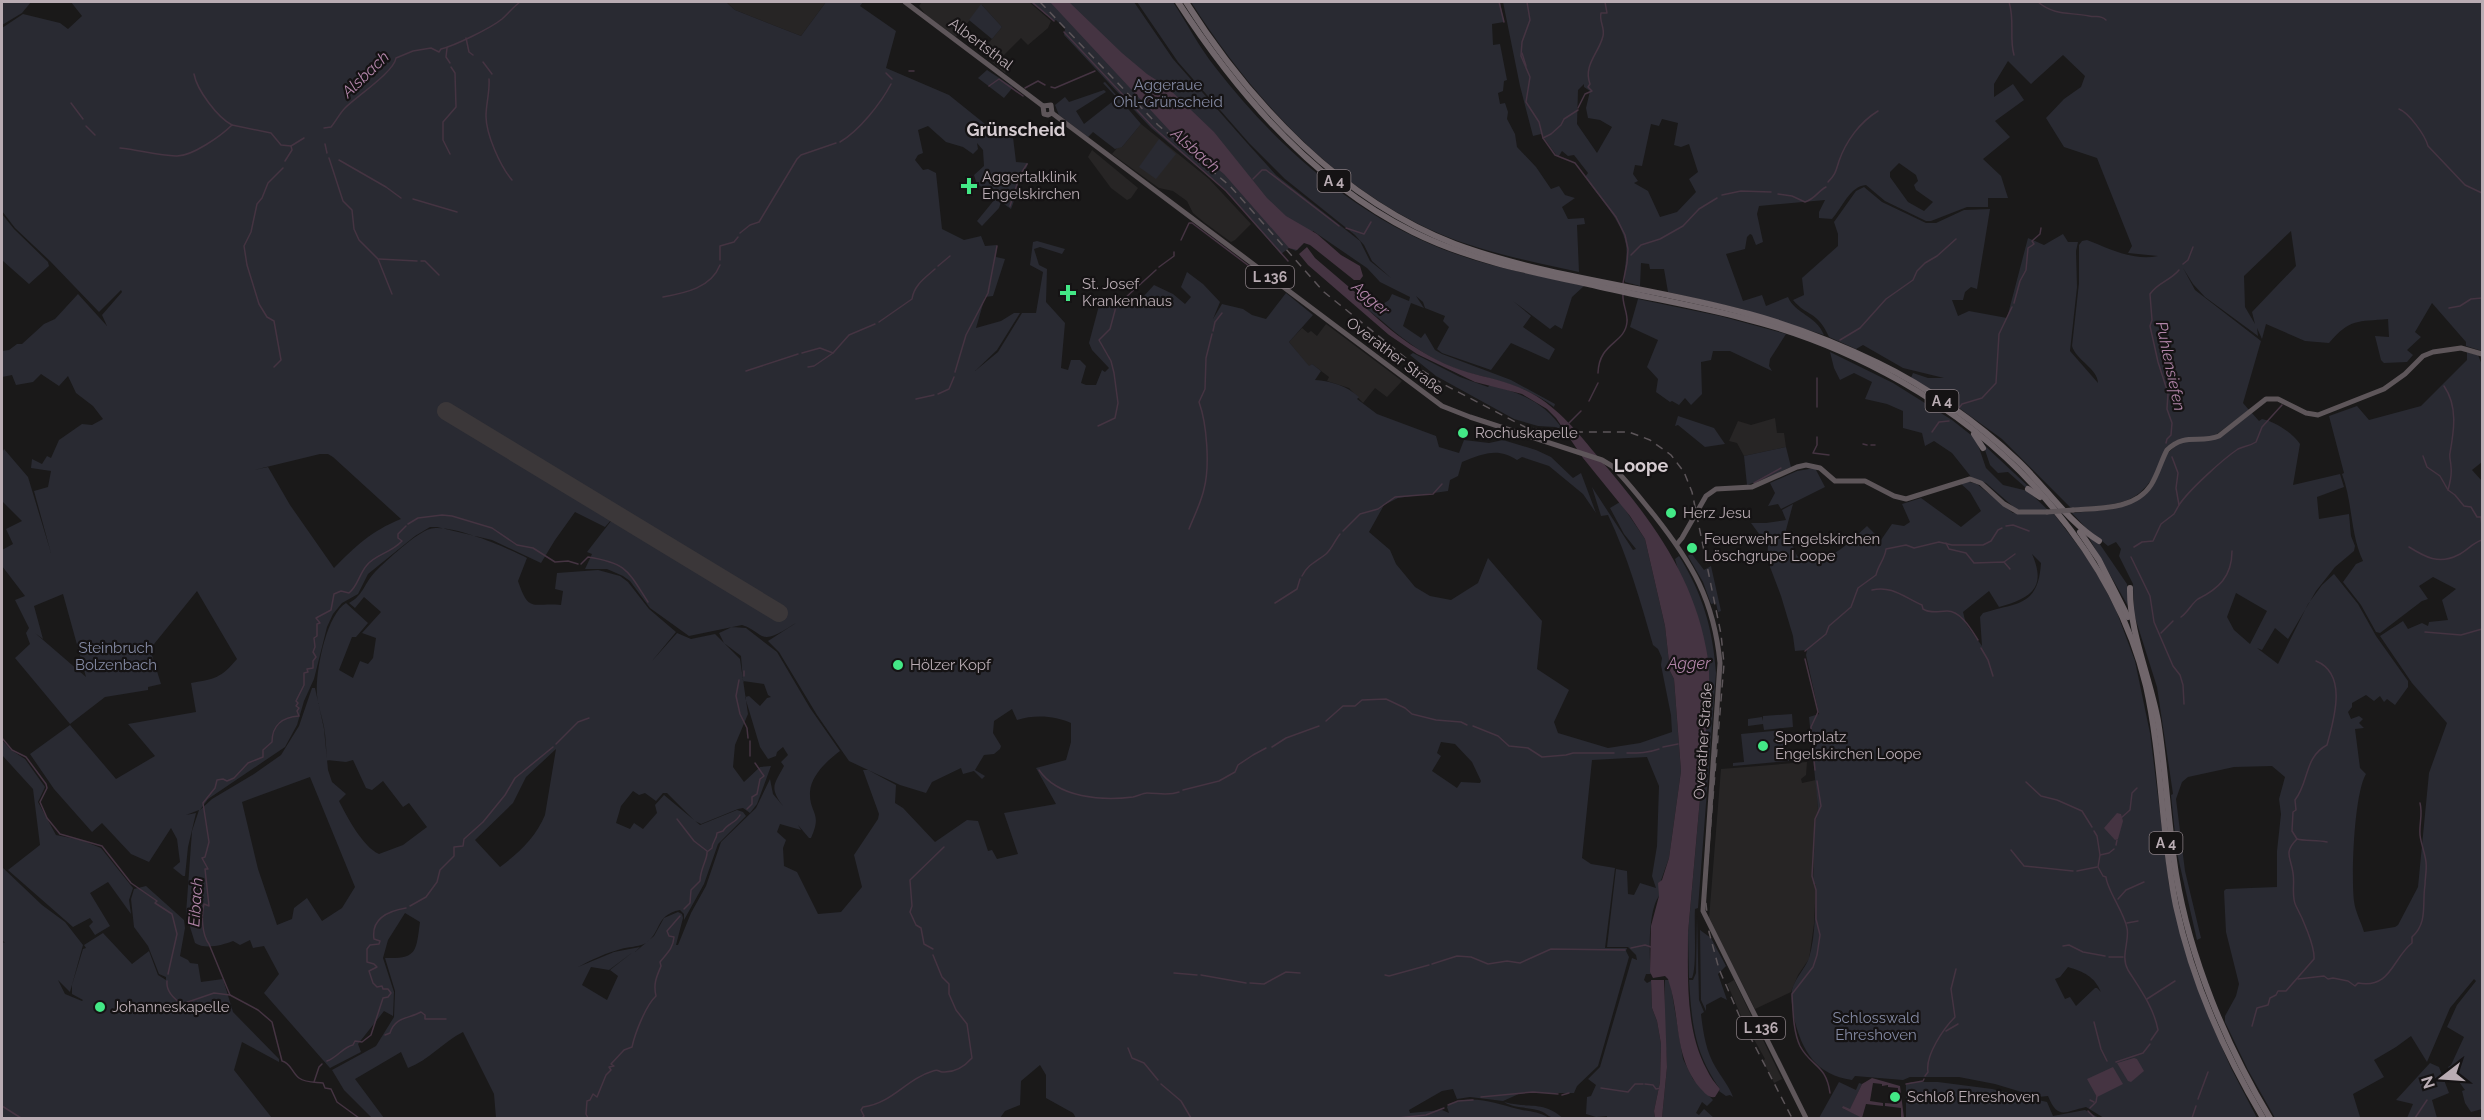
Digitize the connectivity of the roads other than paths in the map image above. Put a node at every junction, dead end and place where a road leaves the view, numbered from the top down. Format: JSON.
{"nodes":[{"id":1,"x":905,"y":2,"type":"edge"},
{"id":2,"x":1178,"y":2,"type":"edge"},
{"id":3,"x":1186,"y":2,"type":"edge"},
{"id":4,"x":1052,"y":113,"type":"joint"},
{"id":5,"x":1551,"y":273,"type":"junction"},
{"id":6,"x":2482,"y":354,"type":"edge"},
{"id":7,"x":1858,"y":357,"type":"junction"},
{"id":8,"x":1972,"y":431,"type":"junction"},
{"id":9,"x":1983,"y":448,"type":"dead end"},
{"id":10,"x":2028,"y":489,"type":"dead end"},
{"id":11,"x":2046,"y":500,"type":"junction"},
{"id":12,"x":2061,"y":507,"type":"junction"},
{"id":13,"x":2098,"y":541,"type":"dead end"},
{"id":14,"x":1677,"y":544,"type":"junction"},
{"id":15,"x":2130,"y":588,"type":"dead end"},
{"id":16,"x":2138,"y":639,"type":"junction"},
{"id":17,"x":1806,"y":1119,"type":"edge"},
{"id":18,"x":2263,"y":1119,"type":"edge"},
{"id":19,"x":2270,"y":1119,"type":"edge"}],
"edges":[{"from":1,"to":4,"type":"main road","name":"Albertsthal","number":"L 136"},
{"from":2,"to":5,"type":"highway","number":"A 4"},
{"from":3,"to":5,"type":"highway","number":"A 4"},
{"from":4,"to":14,"type":"main road","name":"Overather Straße","number":"L 136"},
{"from":5,"to":7,"type":"highway","number":"A 4"},
{"from":6,"to":14,"type":"main road","bridge":true},
{"from":7,"to":8,"type":"highway","number":"A 4"},
{"from":7,"to":12,"type":"highway","number":"A 4"},
{"from":8,"to":9,"type":"highway"},
{"from":8,"to":11,"type":"highway","number":"A 4"},
{"from":10,"to":11,"type":"highway"},
{"from":11,"to":18,"type":"highway","number":"A 4"},
{"from":12,"to":13,"type":"highway"},
{"from":12,"to":16,"type":"highway","number":"A 4"},
{"from":14,"to":17,"type":"main road","name":"Overather Straße","number":"L 136"},
{"from":15,"to":16,"type":"highway"},
{"from":16,"to":19,"type":"highway","number":"A 4"}]}
